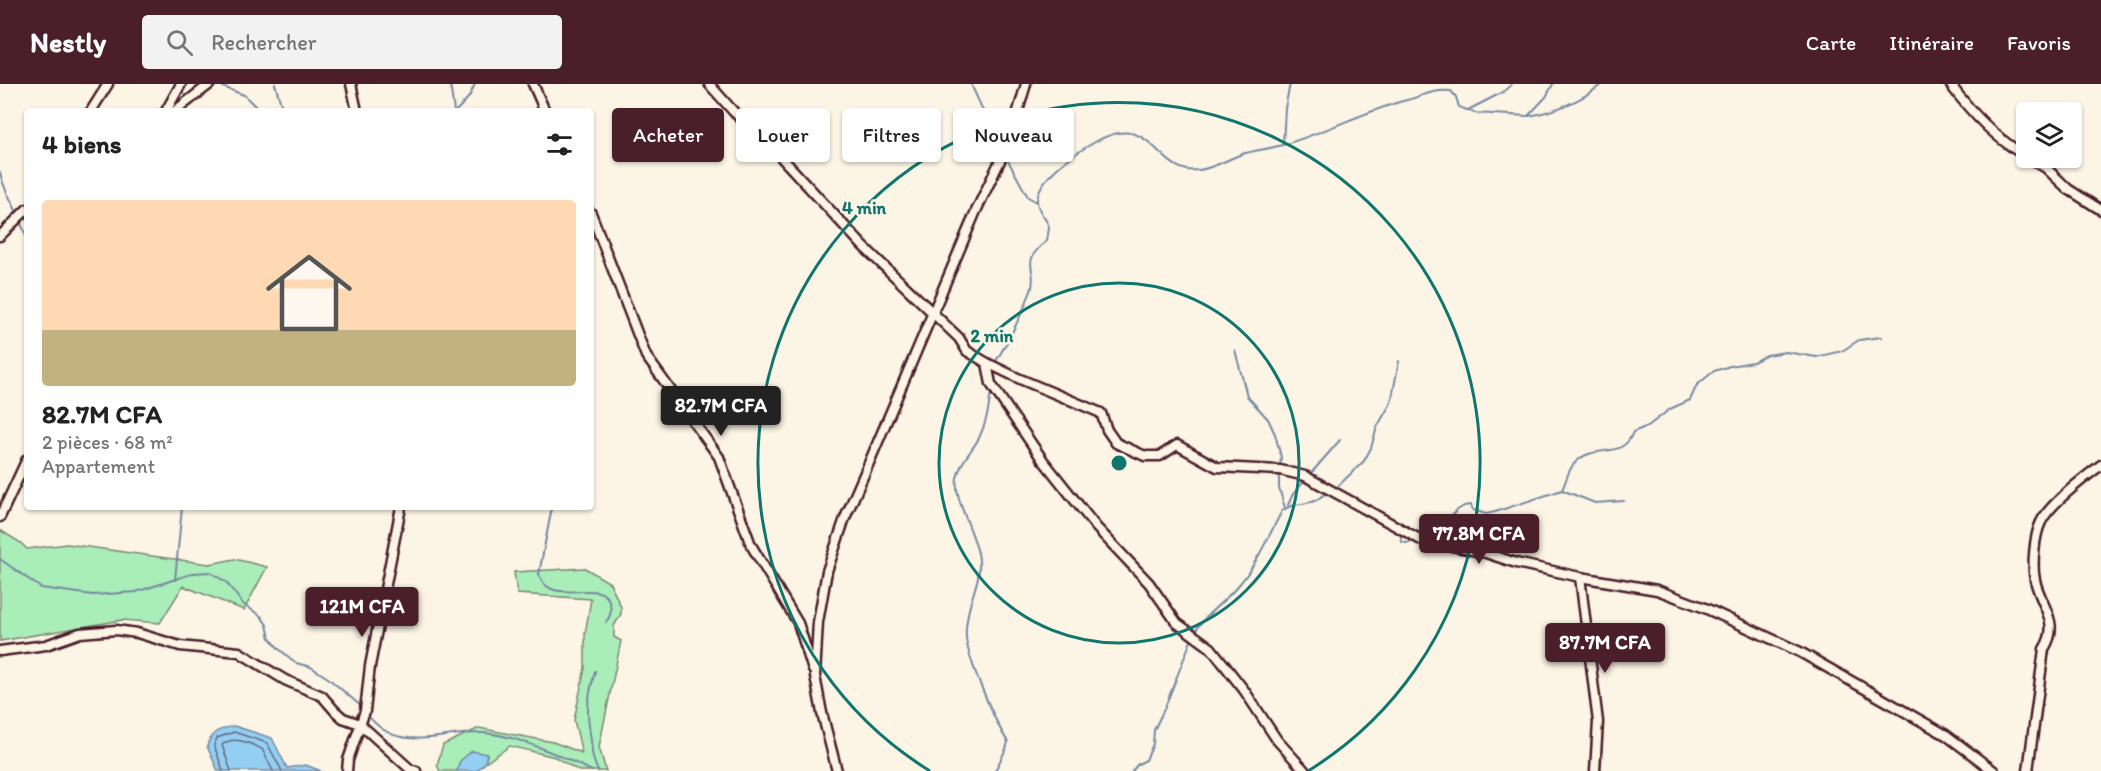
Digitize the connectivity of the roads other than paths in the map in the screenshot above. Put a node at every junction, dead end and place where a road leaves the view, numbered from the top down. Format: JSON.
{"nodes":[{"id":1,"x":108,"y":84,"type":"edge"},
{"id":2,"x":181,"y":84,"type":"edge"},
{"id":3,"x":210,"y":84,"type":"edge"},
{"id":4,"x":351,"y":84,"type":"edge"},
{"id":5,"x":533,"y":84,"type":"edge"},
{"id":6,"x":709,"y":84,"type":"edge"},
{"id":7,"x":1026,"y":84,"type":"edge"},
{"id":8,"x":1950,"y":84,"type":"edge"},
{"id":9,"x":93,"y":108,"type":"edge"},
{"id":10,"x":168,"y":108,"type":"edge"},
{"id":11,"x":180,"y":108,"type":"edge"},
{"id":12,"x":356,"y":108,"type":"edge"},
{"id":13,"x":544,"y":108,"type":"edge"},
{"id":14,"x":2016,"y":150,"type":"edge"},
{"id":15,"x":2046,"y":168,"type":"edge"},
{"id":16,"x":2101,"y":210,"type":"edge"},
{"id":17,"x":24,"y":212,"type":"edge"},
{"id":18,"x":594,"y":221,"type":"edge"},
{"id":19,"x":0,"y":236,"type":"edge"},
{"id":20,"x":932,"y":314,"type":"junction"},
{"id":21,"x":985,"y":362,"type":"junction"},
{"id":22,"x":24,"y":465,"type":"edge"},
{"id":23,"x":2101,"y":465,"type":"edge"},
{"id":24,"x":400,"y":510,"type":"edge"},
{"id":25,"x":0,"y":517,"type":"edge"},
{"id":26,"x":1580,"y":578,"type":"junction"},
{"id":27,"x":0,"y":651,"type":"edge"},
{"id":28,"x":815,"y":676,"type":"junction"},
{"id":29,"x":360,"y":724,"type":"junction"},
{"id":30,"x":347,"y":771,"type":"edge"},
{"id":31,"x":416,"y":771,"type":"edge"},
{"id":32,"x":837,"y":771,"type":"edge"},
{"id":33,"x":1305,"y":771,"type":"edge"},
{"id":34,"x":1595,"y":771,"type":"edge"},
{"id":35,"x":1994,"y":771,"type":"edge"},
{"id":36,"x":2028,"y":771,"type":"edge"}],
"edges":[{"from":1,"to":9,"type":"street"},
{"from":2,"to":10,"type":"street"},
{"from":3,"to":11,"type":"street"},
{"from":4,"to":12,"type":"street"},
{"from":5,"to":13,"type":"street"},
{"from":6,"to":20,"type":"street"},
{"from":7,"to":20,"type":"street"},
{"from":8,"to":14,"type":"street"},
{"from":15,"to":16,"type":"street"},
{"from":17,"to":19,"type":"street"},
{"from":18,"to":28,"type":"street"},
{"from":20,"to":21,"type":"street"},
{"from":20,"to":28,"type":"street"},
{"from":21,"to":26,"type":"street"},
{"from":21,"to":33,"type":"street"},
{"from":22,"to":25,"type":"street"},
{"from":23,"to":36,"type":"street"},
{"from":24,"to":29,"type":"street"},
{"from":26,"to":34,"type":"street"},
{"from":26,"to":35,"type":"street"},
{"from":27,"to":29,"type":"street"},
{"from":28,"to":32,"type":"street"},
{"from":29,"to":30,"type":"street"},
{"from":29,"to":31,"type":"street"}]}
